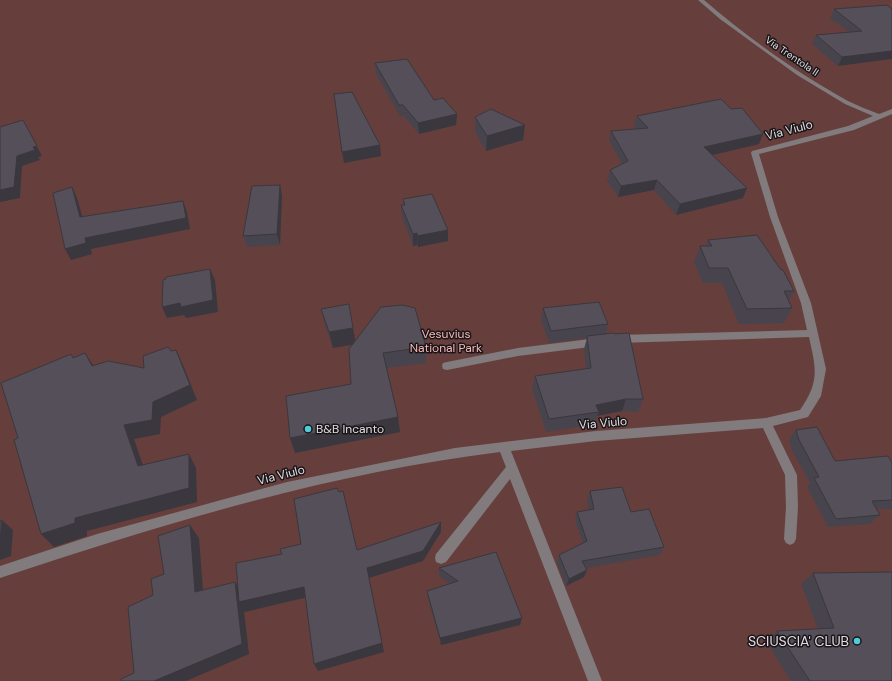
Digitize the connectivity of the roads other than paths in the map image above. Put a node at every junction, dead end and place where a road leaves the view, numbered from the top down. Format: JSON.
{"nodes":[{"id":1,"x":701,"y":0,"type":"edge"},
{"id":2,"x":892,"y":111,"type":"edge"},
{"id":3,"x":879,"y":116,"type":"junction"},
{"id":4,"x":814,"y":333,"type":"junction"},
{"id":5,"x":446,"y":366,"type":"dead end"},
{"id":6,"x":766,"y":423,"type":"junction"},
{"id":7,"x":504,"y":447,"type":"junction"},
{"id":8,"x":512,"y":468,"type":"junction"},
{"id":9,"x":790,"y":539,"type":"dead end"},
{"id":10,"x":441,"y":558,"type":"dead end"},
{"id":11,"x":0,"y":572,"type":"edge"},
{"id":12,"x":595,"y":681,"type":"edge"}],
"edges":[{"from":1,"to":3,"type":"street","name":"Via Trentola II"},
{"from":2,"to":3,"type":"street","name":"Via Viulo"},
{"from":3,"to":4,"type":"street","name":"Via Viulo"},
{"from":4,"to":5,"type":"street"},
{"from":4,"to":6,"type":"street","name":"Via Viulo"},
{"from":6,"to":7,"type":"street","name":"Via Viulo"},
{"from":6,"to":9,"type":"street"},
{"from":7,"to":8,"type":"street"},
{"from":7,"to":11,"type":"street","name":"Via Viulo"},
{"from":8,"to":10,"type":"street"},
{"from":8,"to":12,"type":"street"}]}
